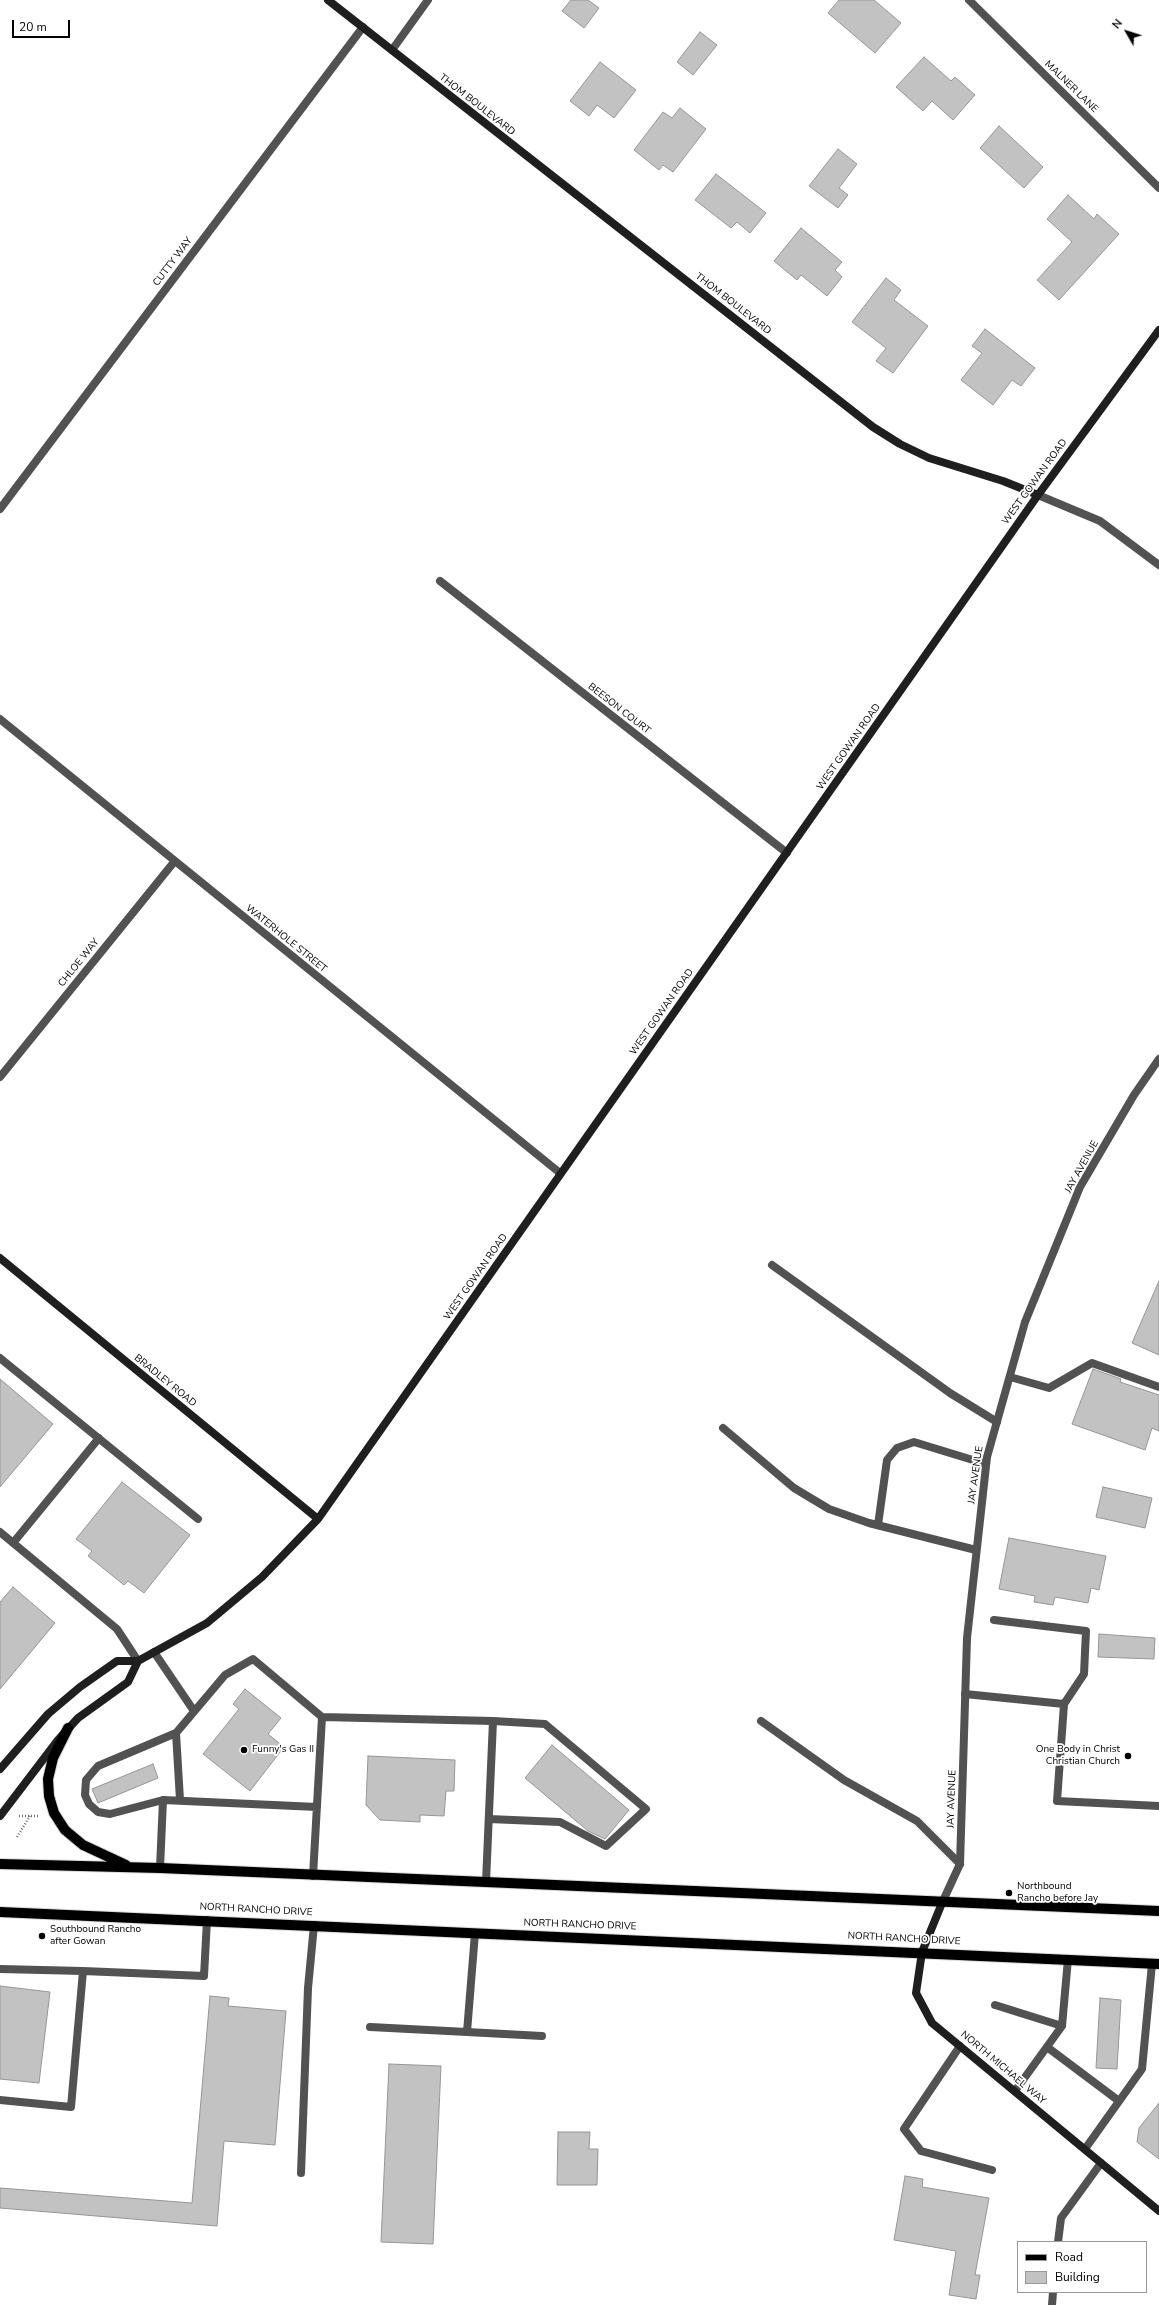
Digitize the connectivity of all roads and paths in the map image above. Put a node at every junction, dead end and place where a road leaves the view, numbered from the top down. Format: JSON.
{"nodes":[{"id":1,"x":328,"y":0,"type":"edge"},
{"id":2,"x":428,"y":0,"type":"edge"},
{"id":3,"x":974,"y":2,"type":"edge"},
{"id":4,"x":363,"y":27,"type":"junction"},
{"id":5,"x":392,"y":50,"type":"junction"},
{"id":6,"x":1159,"y":188,"type":"edge"},
{"id":7,"x":1159,"y":330,"type":"edge"},
{"id":8,"x":1038,"y":495,"type":"junction"},
{"id":9,"x":0,"y":509,"type":"edge"},
{"id":10,"x":1159,"y":565,"type":"edge"},
{"id":11,"x":440,"y":581,"type":"dead end"},
{"id":12,"x":0,"y":719,"type":"edge"},
{"id":13,"x":787,"y":853,"type":"junction"},
{"id":14,"x":174,"y":862,"type":"junction"},
{"id":15,"x":1159,"y":1059,"type":"edge"},
{"id":16,"x":0,"y":1077,"type":"edge"},
{"id":17,"x":560,"y":1173,"type":"junction"},
{"id":18,"x":0,"y":1258,"type":"edge"},
{"id":19,"x":772,"y":1265,"type":"dead end"},
{"id":20,"x":0,"y":1358,"type":"edge"},
{"id":21,"x":1010,"y":1377,"type":"junction"},
{"id":22,"x":1159,"y":1387,"type":"edge"},
{"id":23,"x":997,"y":1422,"type":"junction"},
{"id":24,"x":723,"y":1428,"type":"dead end"},
{"id":25,"x":99,"y":1438,"type":"junction"},
{"id":26,"x":986,"y":1464,"type":"junction"},
{"id":27,"x":198,"y":1519,"type":"dead end"},
{"id":28,"x":318,"y":1520,"type":"junction"},
{"id":29,"x":878,"y":1525,"type":"junction"},
{"id":30,"x":0,"y":1532,"type":"edge"},
{"id":31,"x":13,"y":1543,"type":"junction"},
{"id":32,"x":976,"y":1550,"type":"junction"},
{"id":33,"x":994,"y":1620,"type":"dead end"},
{"id":34,"x":154,"y":1652,"type":"junction"},
{"id":35,"x":138,"y":1661,"type":"junction"},
{"id":36,"x":965,"y":1694,"type":"junction"},
{"id":37,"x":1064,"y":1704,"type":"junction"},
{"id":38,"x":194,"y":1711,"type":"junction"},
{"id":39,"x":322,"y":1717,"type":"junction"},
{"id":40,"x":493,"y":1721,"type":"junction"},
{"id":41,"x":762,"y":1721,"type":"dead end"},
{"id":42,"x":68,"y":1728,"type":"junction"},
{"id":43,"x":176,"y":1733,"type":"junction"},
{"id":44,"x":0,"y":1769,"type":"edge"},
{"id":45,"x":163,"y":1800,"type":"junction"},
{"id":46,"x":180,"y":1800,"type":"junction"},
{"id":47,"x":1159,"y":1806,"type":"edge"},
{"id":48,"x":317,"y":1807,"type":"junction"},
{"id":49,"x":0,"y":1816,"type":"edge"},
{"id":50,"x":19,"y":1816,"type":"dead end"},
{"id":51,"x":30,"y":1816,"type":"junction"},
{"id":52,"x":42,"y":1816,"type":"dead end"},
{"id":53,"x":489,"y":1819,"type":"junction"},
{"id":54,"x":17,"y":1837,"type":"dead end"},
{"id":55,"x":0,"y":1864,"type":"edge"},
{"id":56,"x":960,"y":1864,"type":"junction"},
{"id":57,"x":130,"y":1867,"type":"junction"},
{"id":58,"x":160,"y":1868,"type":"junction"},
{"id":59,"x":313,"y":1876,"type":"junction"},
{"id":60,"x":486,"y":1882,"type":"junction"},
{"id":61,"x":942,"y":1903,"type":"junction"},
{"id":62,"x":1159,"y":1911,"type":"edge"},
{"id":63,"x":0,"y":1912,"type":"edge"},
{"id":64,"x":207,"y":1920,"type":"junction"},
{"id":65,"x":314,"y":1925,"type":"junction"},
{"id":66,"x":476,"y":1933,"type":"junction"},
{"id":67,"x":922,"y":1952,"type":"junction"},
{"id":68,"x":1068,"y":1959,"type":"junction"},
{"id":69,"x":1155,"y":1964,"type":"edge"},
{"id":70,"x":0,"y":1969,"type":"edge"},
{"id":71,"x":82,"y":1971,"type":"junction"},
{"id":72,"x":995,"y":2005,"type":"dead end"},
{"id":73,"x":1062,"y":2026,"type":"junction"},
{"id":74,"x":370,"y":2027,"type":"dead end"},
{"id":75,"x":467,"y":2032,"type":"junction"},
{"id":76,"x":542,"y":2036,"type":"dead end"},
{"id":77,"x":960,"y":2046,"type":"junction"},
{"id":78,"x":1047,"y":2047,"type":"junction"},
{"id":79,"x":1015,"y":2091,"type":"junction"},
{"id":80,"x":0,"y":2100,"type":"edge"},
{"id":81,"x":1119,"y":2101,"type":"junction"},
{"id":82,"x":1085,"y":2149,"type":"junction"},
{"id":83,"x":1101,"y":2163,"type":"junction"},
{"id":84,"x":992,"y":2170,"type":"dead end"},
{"id":85,"x":301,"y":2173,"type":"dead end"},
{"id":86,"x":1159,"y":2211,"type":"edge"},
{"id":87,"x":1058,"y":2241,"type":"edge"},
{"id":88,"x":1053,"y":2293,"type":"edge"},
{"id":89,"x":1052,"y":2305,"type":"edge"}],
"edges":[{"from":1,"to":4,"type":"street","name":"THOM BOULEVARD"},
{"from":2,"to":5,"type":"street"},
{"from":3,"to":6,"type":"street","name":"MALNER LANE"},
{"from":4,"to":5,"type":"street","name":"THOM BOULEVARD"},
{"from":4,"to":9,"type":"street","name":"CUTTY WAY"},
{"from":5,"to":8,"type":"street","name":"THOM BOULEVARD"},
{"from":7,"to":8,"type":"street","name":"WEST GOWAN ROAD"},
{"from":8,"to":10,"type":"street","name":"THOM BOULEVARD"},
{"from":8,"to":13,"type":"street","name":"WEST GOWAN ROAD"},
{"from":11,"to":13,"type":"street","name":"BEESON COURT"},
{"from":12,"to":14,"type":"street","name":"WATERHOLE STREET"},
{"from":13,"to":17,"type":"street","name":"WEST GOWAN ROAD"},
{"from":14,"to":16,"type":"street","name":"CHLOE WAY"},
{"from":14,"to":17,"type":"street","name":"WATERHOLE STREET"},
{"from":15,"to":21,"type":"street","name":"JAY AVENUE"},
{"from":17,"to":28,"type":"street","name":"WEST GOWAN ROAD"},
{"from":18,"to":28,"type":"street","name":"BRADLEY ROAD"},
{"from":19,"to":23,"type":"street"},
{"from":20,"to":25,"type":"street"},
{"from":21,"to":22,"type":"street"},
{"from":21,"to":23,"type":"street","name":"JAY AVENUE"},
{"from":23,"to":26,"type":"street","name":"JAY AVENUE"},
{"from":24,"to":29,"type":"street"},
{"from":25,"to":27,"type":"street"},
{"from":25,"to":31,"type":"street"},
{"from":26,"to":29,"type":"street"},
{"from":26,"to":32,"type":"street","name":"JAY AVENUE"},
{"from":28,"to":34,"type":"street","name":"WEST GOWAN ROAD"},
{"from":29,"to":32,"type":"street"},
{"from":30,"to":31,"type":"street"},
{"from":31,"to":35,"type":"street"},
{"from":32,"to":36,"type":"street","name":"JAY AVENUE"},
{"from":33,"to":37,"type":"street"},
{"from":34,"to":35,"type":"street","name":"WEST GOWAN ROAD"},
{"from":34,"to":38,"type":"street"},
{"from":35,"to":42,"type":"street"},
{"from":35,"to":44,"type":"street","name":"WEST GOWAN ROAD"},
{"from":36,"to":37,"type":"street"},
{"from":36,"to":56,"type":"street","name":"JAY AVENUE"},
{"from":37,"to":47,"type":"street"},
{"from":38,"to":39,"type":"street"},
{"from":38,"to":43,"type":"street"},
{"from":39,"to":40,"type":"street"},
{"from":39,"to":48,"type":"street"},
{"from":40,"to":53,"type":"street"},
{"from":40,"to":53,"type":"street"},
{"from":41,"to":56,"type":"street"},
{"from":42,"to":49,"type":"street"},
{"from":42,"to":57,"type":"main road"},
{"from":43,"to":45,"type":"street"},
{"from":43,"to":46,"type":"street"},
{"from":45,"to":46,"type":"street"},
{"from":45,"to":58,"type":"street"},
{"from":46,"to":48,"type":"street"},
{"from":48,"to":59,"type":"street"},
{"from":50,"to":51,"type":"path"},
{"from":51,"to":52,"type":"path"},
{"from":51,"to":54,"type":"path"},
{"from":53,"to":60,"type":"street"},
{"from":55,"to":57,"type":"main road"},
{"from":56,"to":61,"type":"street","name":"JAY AVENUE"},
{"from":57,"to":58,"type":"main road"},
{"from":58,"to":59,"type":"main road"},
{"from":59,"to":60,"type":"main road"},
{"from":60,"to":61,"type":"main road"},
{"from":61,"to":62,"type":"main road"},
{"from":61,"to":67,"type":"street","name":"NORTH MICHAEL WAY"},
{"from":63,"to":64,"type":"main road","name":"NORTH RANCHO DRIVE"},
{"from":64,"to":65,"type":"main road","name":"NORTH RANCHO DRIVE"},
{"from":64,"to":71,"type":"street"},
{"from":65,"to":66,"type":"main road","name":"NORTH RANCHO DRIVE"},
{"from":65,"to":85,"type":"street"},
{"from":66,"to":67,"type":"main road","name":"NORTH RANCHO DRIVE"},
{"from":66,"to":75,"type":"street"},
{"from":67,"to":68,"type":"main road","name":"NORTH RANCHO DRIVE"},
{"from":67,"to":77,"type":"street","name":"NORTH MICHAEL WAY"},
{"from":68,"to":69,"type":"main road","name":"NORTH RANCHO DRIVE"},
{"from":68,"to":73,"type":"street"},
{"from":69,"to":81,"type":"street"},
{"from":70,"to":71,"type":"street"},
{"from":71,"to":80,"type":"street"},
{"from":72,"to":73,"type":"street"},
{"from":73,"to":78,"type":"street"},
{"from":74,"to":75,"type":"street"},
{"from":75,"to":76,"type":"street"},
{"from":77,"to":79,"type":"street","name":"NORTH MICHAEL WAY"},
{"from":77,"to":84,"type":"street"},
{"from":78,"to":79,"type":"street"},
{"from":78,"to":81,"type":"street"},
{"from":79,"to":82,"type":"street","name":"NORTH MICHAEL WAY"},
{"from":81,"to":82,"type":"street"},
{"from":82,"to":83,"type":"street","name":"NORTH MICHAEL WAY"},
{"from":83,"to":86,"type":"street","name":"NORTH MICHAEL WAY"},
{"from":83,"to":87,"type":"street"},
{"from":88,"to":89,"type":"street"}]}
